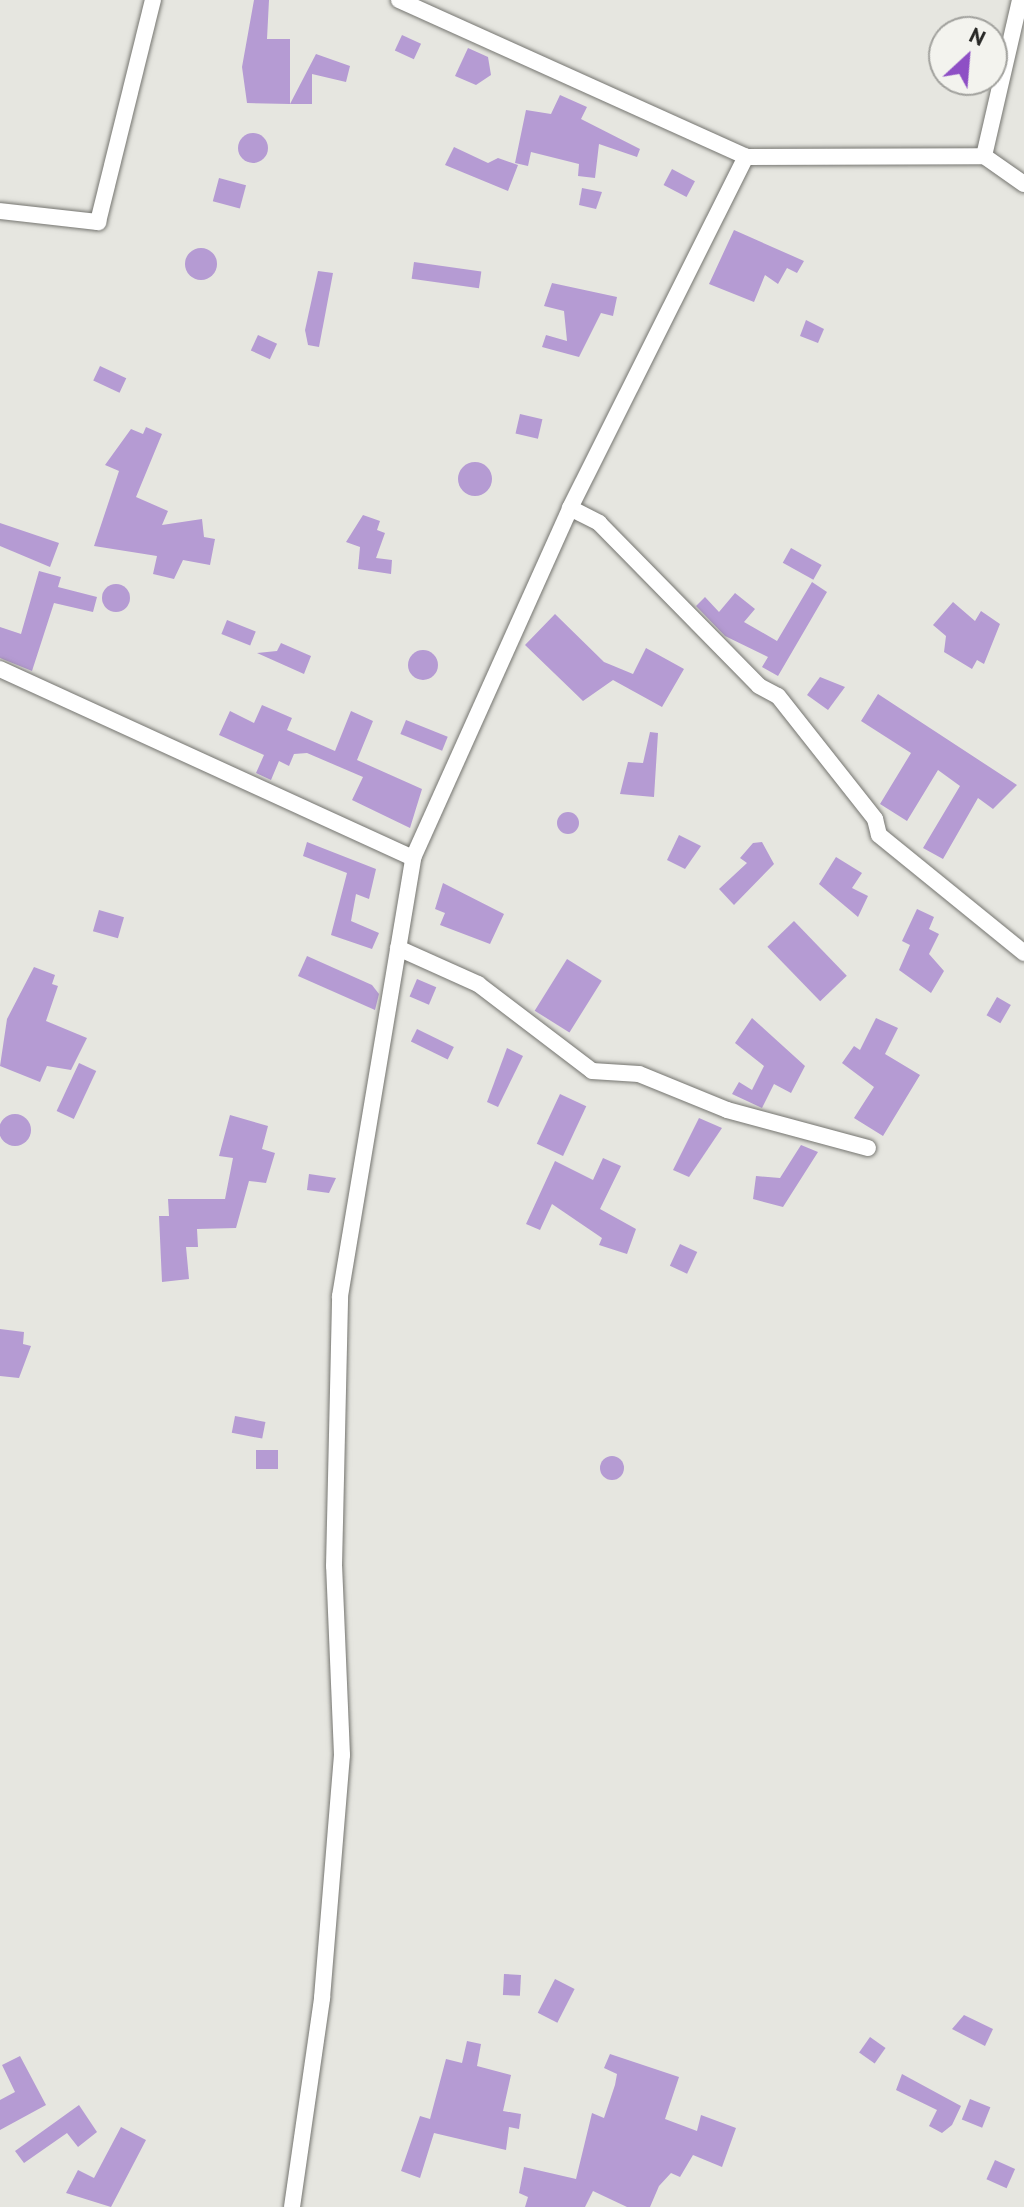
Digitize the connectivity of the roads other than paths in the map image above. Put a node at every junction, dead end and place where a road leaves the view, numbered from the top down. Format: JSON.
{"nodes":[{"id":1,"x":153,"y":0,"type":"edge"},
{"id":2,"x":399,"y":0,"type":"edge"},
{"id":3,"x":1020,"y":0,"type":"edge"},
{"id":4,"x":984,"y":156,"type":"junction"},
{"id":5,"x":746,"y":157,"type":"junction"},
{"id":6,"x":1024,"y":184,"type":"edge"},
{"id":7,"x":0,"y":211,"type":"edge"},
{"id":8,"x":570,"y":508,"type":"junction"},
{"id":9,"x":0,"y":669,"type":"edge"},
{"id":10,"x":413,"y":858,"type":"junction"},
{"id":11,"x":398,"y":948,"type":"junction"},
{"id":12,"x":1024,"y":953,"type":"edge"},
{"id":13,"x":868,"y":1148,"type":"dead end"},
{"id":14,"x":292,"y":2207,"type":"edge"}],
"edges":[{"from":1,"to":7,"type":"street"},
{"from":2,"to":5,"type":"street"},
{"from":3,"to":4,"type":"street"},
{"from":4,"to":5,"type":"street"},
{"from":4,"to":6,"type":"street"},
{"from":5,"to":8,"type":"street"},
{"from":8,"to":10,"type":"street"},
{"from":8,"to":12,"type":"street"},
{"from":9,"to":10,"type":"street"},
{"from":10,"to":11,"type":"street"},
{"from":11,"to":13,"type":"street"},
{"from":11,"to":14,"type":"street"}]}
